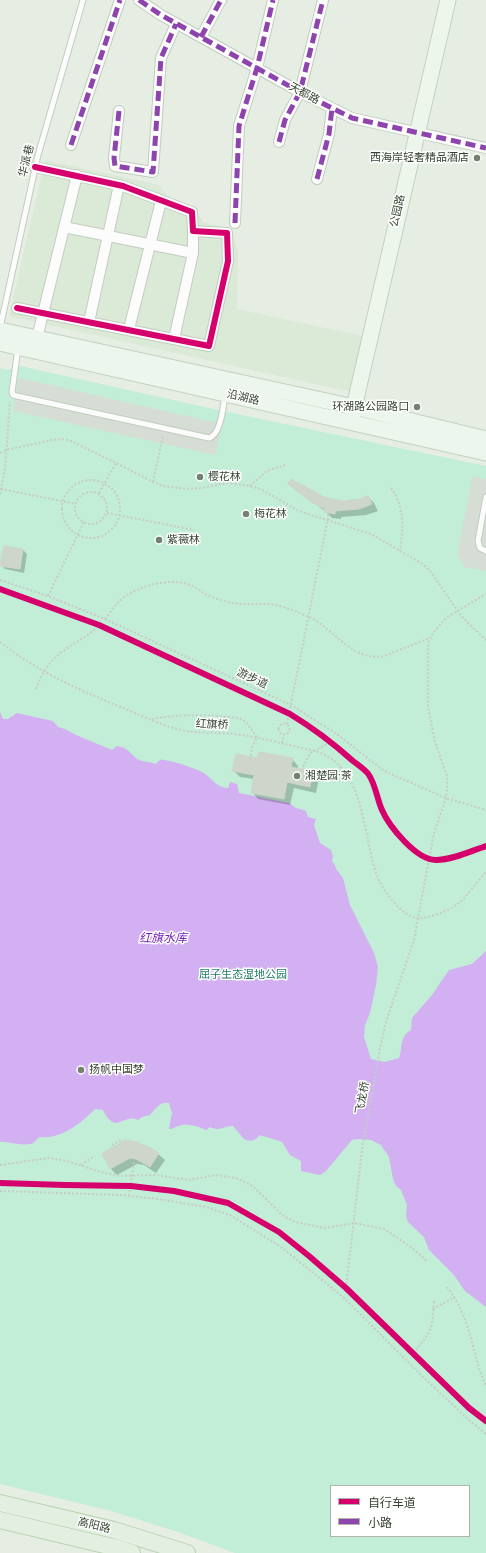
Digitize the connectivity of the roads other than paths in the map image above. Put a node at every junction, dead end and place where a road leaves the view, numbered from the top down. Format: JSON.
{"nodes":[{"id":1,"x":83,"y":0,"type":"edge"},
{"id":2,"x":120,"y":0,"type":"edge"},
{"id":3,"x":139,"y":0,"type":"edge"},
{"id":4,"x":221,"y":0,"type":"edge"},
{"id":5,"x":273,"y":0,"type":"edge"},
{"id":6,"x":323,"y":0,"type":"edge"},
{"id":7,"x":448,"y":0,"type":"edge"},
{"id":8,"x":176,"y":24,"type":"junction"},
{"id":9,"x":201,"y":37,"type":"junction"},
{"id":10,"x":257,"y":68,"type":"junction"},
{"id":11,"x":300,"y":92,"type":"junction"},
{"id":12,"x":332,"y":108,"type":"junction"},
{"id":13,"x":119,"y":110,"type":"dead end"},
{"id":14,"x":416,"y":133,"type":"junction"},
{"id":15,"x":279,"y":142,"type":"dead end"},
{"id":16,"x":71,"y":145,"type":"dead end"},
{"id":17,"x":486,"y":148,"type":"edge"},
{"id":18,"x":35,"y":167,"type":"junction"},
{"id":19,"x":77,"y":175,"type":"junction"},
{"id":20,"x":317,"y":180,"type":"dead end"},
{"id":21,"x":119,"y":185,"type":"junction"},
{"id":22,"x":161,"y":201,"type":"junction"},
{"id":23,"x":235,"y":223,"type":"dead end"},
{"id":24,"x":64,"y":227,"type":"junction"},
{"id":25,"x":193,"y":231,"type":"junction"},
{"id":26,"x":108,"y":236,"type":"junction"},
{"id":27,"x":151,"y":245,"type":"junction"},
{"id":28,"x":193,"y":253,"type":"junction"},
{"id":29,"x":18,"y":308,"type":"dead end"},
{"id":30,"x":43,"y":313,"type":"junction"},
{"id":31,"x":89,"y":322,"type":"junction"},
{"id":32,"x":129,"y":329,"type":"junction"},
{"id":33,"x":0,"y":330,"type":"edge"},
{"id":34,"x":37,"y":338,"type":"junction"},
{"id":35,"x":174,"y":339,"type":"junction"},
{"id":36,"x":0,"y":343,"type":"edge"},
{"id":37,"x":18,"y":347,"type":"junction"},
{"id":38,"x":226,"y":394,"type":"junction"},
{"id":39,"x":354,"y":407,"type":"junction"},
{"id":40,"x":351,"y":423,"type":"junction"},
{"id":41,"x":486,"y":439,"type":"edge"},
{"id":42,"x":486,"y":453,"type":"edge"},
{"id":43,"x":486,"y":497,"type":"edge"},
{"id":44,"x":484,"y":516,"type":"edge"},
{"id":45,"x":486,"y":551,"type":"edge"},
{"id":46,"x":0,"y":1503,"type":"edge"},
{"id":47,"x":0,"y":1520,"type":"edge"},
{"id":48,"x":132,"y":1553,"type":"edge"},
{"id":49,"x":187,"y":1553,"type":"edge"}],
"edges":[{"from":1,"to":18,"type":"lane","name":"华派巷"},
{"from":2,"to":16,"type":"street"},
{"from":3,"to":8,"type":"street","name":"天都路"},
{"from":4,"to":9,"type":"street"},
{"from":5,"to":10,"type":"street"},
{"from":6,"to":11,"type":"street"},
{"from":7,"to":14,"type":"main road","name":"公园路"},
{"from":8,"to":9,"type":"street","name":"天都路"},
{"from":8,"to":13,"type":"street"},
{"from":9,"to":10,"type":"street","name":"天都路"},
{"from":10,"to":11,"type":"street","name":"天都路"},
{"from":10,"to":23,"type":"street"},
{"from":11,"to":12,"type":"street","name":"天都路"},
{"from":11,"to":15,"type":"street"},
{"from":12,"to":14,"type":"street","name":"天都路"},
{"from":12,"to":20,"type":"street"},
{"from":14,"to":17,"type":"street","name":"天都路"},
{"from":14,"to":39,"type":"main road","name":"公园路"},
{"from":18,"to":19,"type":"street"},
{"from":18,"to":33,"type":"lane","name":"华派巷"},
{"from":19,"to":21,"type":"street"},
{"from":19,"to":24,"type":"street"},
{"from":21,"to":22,"type":"street"},
{"from":21,"to":26,"type":"street"},
{"from":22,"to":25,"type":"street"},
{"from":22,"to":27,"type":"street"},
{"from":24,"to":26,"type":"street"},
{"from":24,"to":30,"type":"street"},
{"from":25,"to":28,"type":"street"},
{"from":25,"to":35,"type":"street"},
{"from":26,"to":27,"type":"street"},
{"from":26,"to":31,"type":"street"},
{"from":27,"to":28,"type":"street"},
{"from":27,"to":32,"type":"street"},
{"from":28,"to":35,"type":"street"},
{"from":29,"to":30,"type":"street"},
{"from":30,"to":31,"type":"street"},
{"from":30,"to":34,"type":"street"},
{"from":31,"to":32,"type":"street"},
{"from":32,"to":35,"type":"street"},
{"from":33,"to":34,"type":"main road","name":"沿湖路"},
{"from":34,"to":39,"type":"main road","name":"沿湖路"},
{"from":36,"to":37,"type":"main road","name":"沿湖路"},
{"from":37,"to":38,"type":"main road","name":"沿湖路"},
{"from":37,"to":38,"type":"lane"},
{"from":38,"to":40,"type":"main road","name":"沿湖路"},
{"from":39,"to":40,"type":"main road","name":"公园路"},
{"from":39,"to":41,"type":"main road","name":"沿湖路"},
{"from":40,"to":42,"type":"main road","name":"沿湖路"},
{"from":43,"to":44,"type":"lane"},
{"from":44,"to":45,"type":"lane"},
{"from":46,"to":49,"type":"main road","name":"高阳路"},
{"from":47,"to":48,"type":"main road","name":"高阳路"}]}
